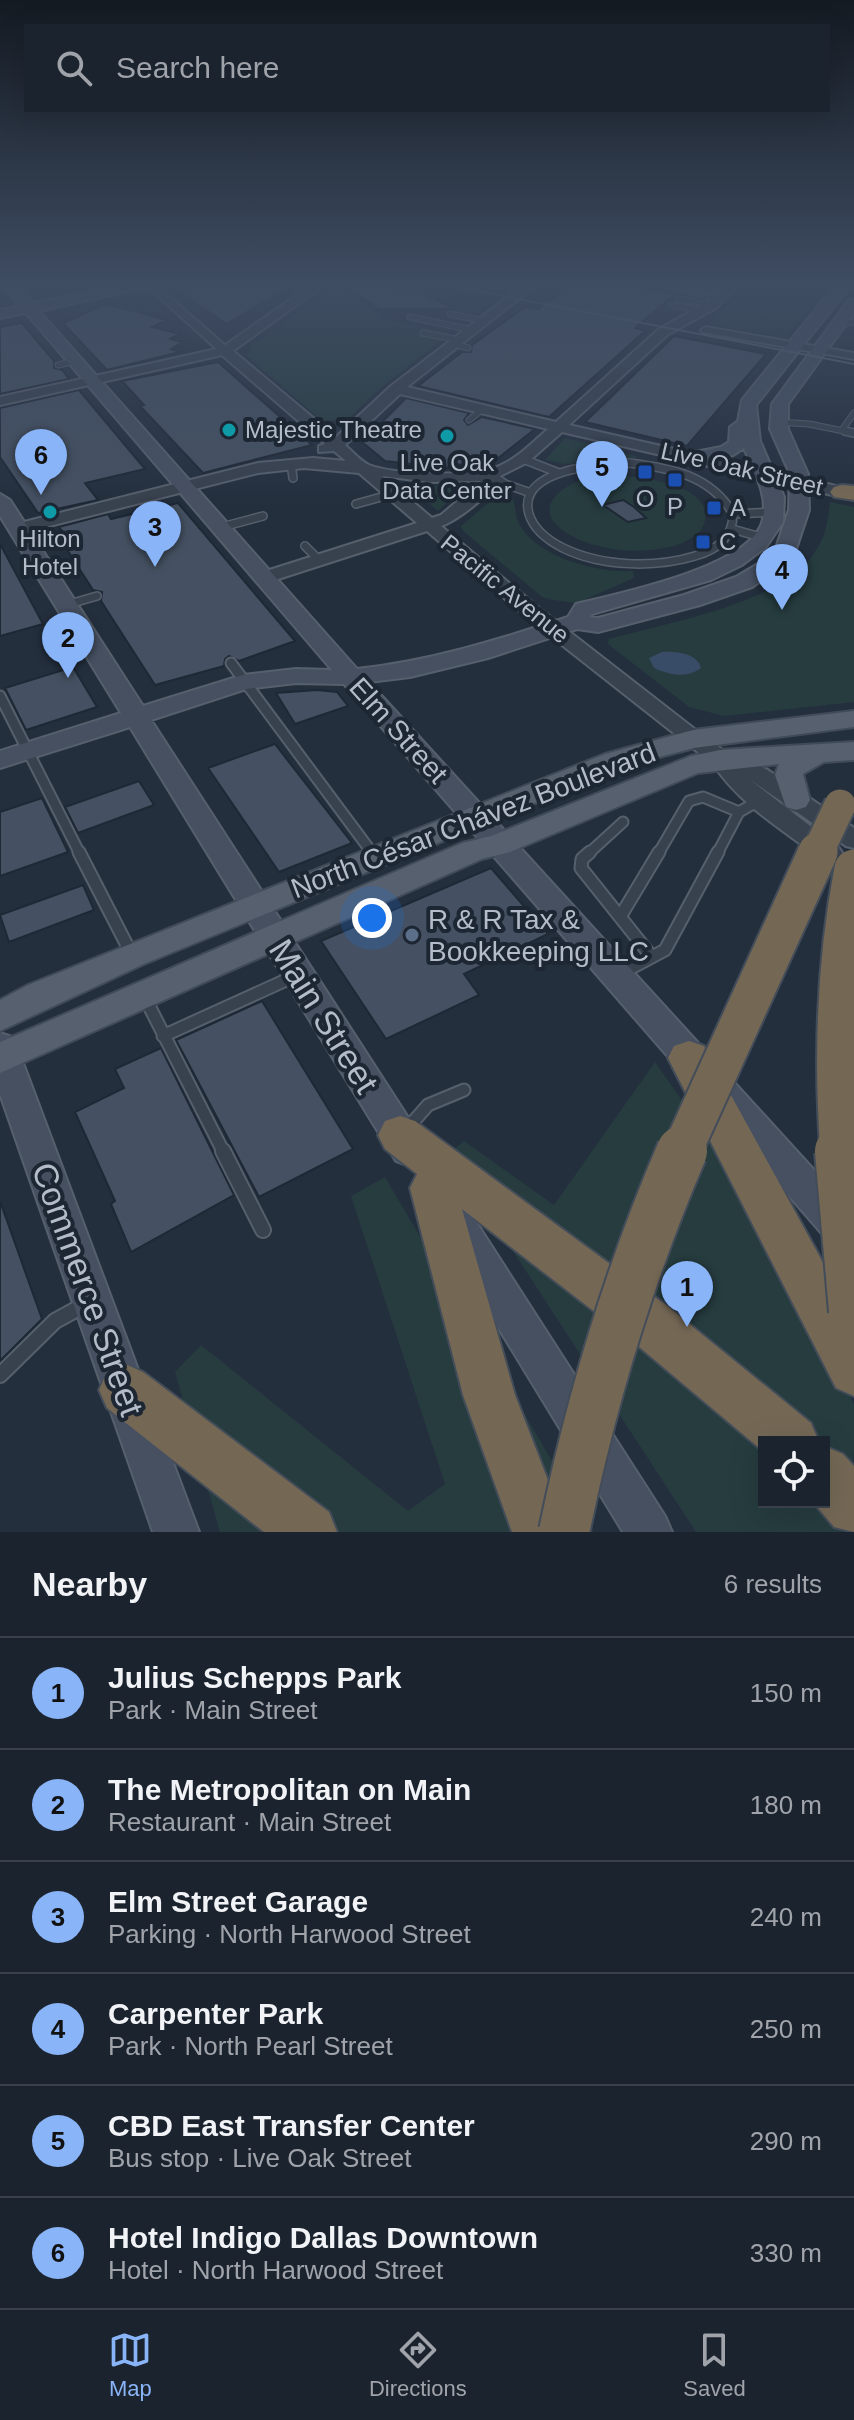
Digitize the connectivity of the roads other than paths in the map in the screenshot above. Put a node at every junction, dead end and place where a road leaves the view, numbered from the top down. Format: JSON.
{"nodes":[{"id":1,"x":73,"y":357,"type":"edge"},
{"id":2,"x":196,"y":357,"type":"edge"},
{"id":3,"x":233,"y":357,"type":"edge"},
{"id":4,"x":441,"y":357,"type":"edge"},
{"id":5,"x":634,"y":357,"type":"edge"},
{"id":6,"x":787,"y":357,"type":"edge"},
{"id":7,"x":813,"y":357,"type":"edge"},
{"id":8,"x":826,"y":357,"type":"edge"},
{"id":9,"x":76,"y":361,"type":"junction"},
{"id":10,"x":58,"y":365,"type":"dead end"},
{"id":11,"x":854,"y":367,"type":"edge"},
{"id":12,"x":93,"y":381,"type":"junction"},
{"id":13,"x":396,"y":389,"type":"junction"},
{"id":14,"x":0,"y":401,"type":"edge"},
{"id":15,"x":854,"y":413,"type":"edge"},
{"id":16,"x":747,"y":421,"type":"junction"},
{"id":17,"x":778,"y":422,"type":"junction"},
{"id":18,"x":556,"y":426,"type":"junction"},
{"id":19,"x":842,"y":430,"type":"junction"},
{"id":20,"x":854,"y":433,"type":"edge"},
{"id":21,"x":335,"y":446,"type":"junction"},
{"id":22,"x":756,"y":454,"type":"junction"},
{"id":23,"x":790,"y":455,"type":"junction"},
{"id":24,"x":691,"y":458,"type":"junction"},
{"id":25,"x":523,"y":459,"type":"junction"},
{"id":26,"x":258,"y":468,"type":"junction"},
{"id":27,"x":362,"y":469,"type":"junction"},
{"id":28,"x":559,"y":473,"type":"junction"},
{"id":29,"x":490,"y":474,"type":"junction"},
{"id":30,"x":764,"y":474,"type":"junction"},
{"id":31,"x":800,"y":482,"type":"junction"},
{"id":32,"x":186,"y":486,"type":"junction"},
{"id":33,"x":531,"y":493,"type":"junction"},
{"id":34,"x":850,"y":493,"type":"edge"},
{"id":35,"x":392,"y":494,"type":"junction"},
{"id":36,"x":0,"y":500,"type":"edge"},
{"id":37,"x":356,"y":504,"type":"dead end"},
{"id":38,"x":775,"y":512,"type":"junction"},
{"id":39,"x":733,"y":514,"type":"junction"},
{"id":40,"x":263,"y":516,"type":"dead end"},
{"id":41,"x":222,"y":527,"type":"junction"},
{"id":42,"x":429,"y":527,"type":"junction"},
{"id":43,"x":732,"y":529,"type":"junction"},
{"id":44,"x":9,"y":531,"type":"edge"},
{"id":45,"x":765,"y":538,"type":"junction"},
{"id":46,"x":305,"y":546,"type":"dead end"},
{"id":47,"x":319,"y":560,"type":"junction"},
{"id":48,"x":266,"y":577,"type":"junction"},
{"id":49,"x":97,"y":596,"type":"dead end"},
{"id":50,"x":66,"y":605,"type":"junction"},
{"id":51,"x":564,"y":626,"type":"junction"},
{"id":52,"x":237,"y":672,"type":"junction"},
{"id":53,"x":351,"y":677,"type":"junction"},
{"id":54,"x":0,"y":696,"type":"edge"},
{"id":55,"x":136,"y":716,"type":"junction"},
{"id":56,"x":854,"y":719,"type":"edge"},
{"id":57,"x":854,"y":726,"type":"edge"},
{"id":58,"x":693,"y":739,"type":"junction"},
{"id":59,"x":854,"y":751,"type":"edge"},
{"id":60,"x":26,"y":752,"type":"junction"},
{"id":61,"x":820,"y":753,"type":"junction"},
{"id":62,"x":720,"y":759,"type":"junction"},
{"id":63,"x":0,"y":760,"type":"edge"},
{"id":64,"x":854,"y":799,"type":"edge"},
{"id":65,"x":760,"y":800,"type":"junction"},
{"id":66,"x":796,"y":800,"type":"junction"},
{"id":67,"x":739,"y":812,"type":"junction"},
{"id":68,"x":475,"y":816,"type":"junction"},
{"id":69,"x":623,"y":822,"type":"dead end"},
{"id":70,"x":854,"y":840,"type":"edge"},
{"id":71,"x":499,"y":844,"type":"junction"},
{"id":72,"x":375,"y":856,"type":"junction"},
{"id":73,"x":854,"y":870,"type":"edge"},
{"id":74,"x":254,"y":906,"type":"junction"},
{"id":75,"x":620,"y":917,"type":"junction"},
{"id":76,"x":275,"y":937,"type":"junction"},
{"id":77,"x":132,"y":955,"type":"junction"},
{"id":78,"x":652,"y":957,"type":"junction"},
{"id":79,"x":298,"y":975,"type":"junction"},
{"id":80,"x":617,"y":976,"type":"junction"},
{"id":81,"x":144,"y":996,"type":"junction"},
{"id":82,"x":0,"y":1017,"type":"edge"},
{"id":83,"x":163,"y":1036,"type":"junction"},
{"id":84,"x":1,"y":1053,"type":"edge"},
{"id":85,"x":689,"y":1058,"type":"junction"},
{"id":86,"x":464,"y":1090,"type":"dead end"},
{"id":87,"x":400,"y":1135,"type":"junction"},
{"id":88,"x":433,"y":1188,"type":"junction"},
{"id":89,"x":263,"y":1230,"type":"dead end"},
{"id":90,"x":854,"y":1243,"type":"edge"},
{"id":91,"x":93,"y":1300,"type":"junction"},
{"id":92,"x":854,"y":1311,"type":"edge"},
{"id":93,"x":854,"y":1370,"type":"edge"},
{"id":94,"x":0,"y":1375,"type":"edge"},
{"id":95,"x":125,"y":1390,"type":"junction"},
{"id":96,"x":785,"y":1436,"type":"edge"},
{"id":97,"x":830,"y":1480,"type":"edge"},
{"id":98,"x":854,"y":1507,"type":"edge"},
{"id":99,"x":176,"y":1532,"type":"edge"},
{"id":100,"x":309,"y":1532,"type":"edge"},
{"id":101,"x":540,"y":1532,"type":"edge"},
{"id":102,"x":564,"y":1532,"type":"edge"},
{"id":103,"x":649,"y":1532,"type":"edge"}],
"edges":[{"from":1,"to":9,"type":"main road","name":"Elm Street"},
{"from":2,"to":12,"type":"street"},
{"from":3,"to":21,"type":"street","name":"Pacific Avenue"},
{"from":4,"to":13,"type":"street"},
{"from":5,"to":18,"type":"street"},
{"from":6,"to":16,"type":"main road"},
{"from":7,"to":17,"type":"main road"},
{"from":8,"to":11,"type":"street"},
{"from":9,"to":10,"type":"lane"},
{"from":9,"to":12,"type":"main road","name":"Elm Street"},
{"from":12,"to":14,"type":"street"},
{"from":12,"to":32,"type":"main road","name":"Elm Street"},
{"from":13,"to":18,"type":"street","name":"Live Oak Street"},
{"from":13,"to":21,"type":"street"},
{"from":15,"to":19,"type":"lane"},
{"from":16,"to":17,"type":"main road"},
{"from":16,"to":22,"type":"main road"},
{"from":16,"to":24,"type":"main road"},
{"from":17,"to":19,"type":"lane"},
{"from":17,"to":23,"type":"main road"},
{"from":18,"to":24,"type":"street","name":"Live Oak Street"},
{"from":18,"to":25,"type":"street"},
{"from":19,"to":20,"type":"lane"},
{"from":21,"to":26,"type":"street"},
{"from":21,"to":27,"type":"street","name":"Pacific Avenue"},
{"from":22,"to":23,"type":"main road"},
{"from":22,"to":30,"type":"main road"},
{"from":23,"to":31,"type":"main road"},
{"from":24,"to":30,"type":"street","name":"Live Oak Street"},
{"from":25,"to":28,"type":"lane"},
{"from":25,"to":29,"type":"street"},
{"from":26,"to":27,"type":"street"},
{"from":26,"to":32,"type":"street"},
{"from":27,"to":29,"type":"street"},
{"from":27,"to":35,"type":"street","name":"Pacific Avenue"},
{"from":28,"to":33,"type":"lane"},
{"from":28,"to":39,"type":"lane"},
{"from":29,"to":33,"type":"lane"},
{"from":29,"to":42,"type":"street"},
{"from":30,"to":31,"type":"street","name":"Live Oak Street"},
{"from":30,"to":38,"type":"main road"},
{"from":31,"to":34,"type":"street","name":"Live Oak Street"},
{"from":31,"to":51,"type":"main road"},
{"from":32,"to":41,"type":"main road","name":"Elm Street"},
{"from":32,"to":44,"type":"street"},
{"from":33,"to":43,"type":"lane"},
{"from":35,"to":37,"type":"lane"},
{"from":35,"to":42,"type":"street","name":"Pacific Avenue"},
{"from":36,"to":44,"type":"main road","name":"Main Street"},
{"from":38,"to":39,"type":"lane"},
{"from":38,"to":45,"type":"main road"},
{"from":39,"to":43,"type":"lane"},
{"from":40,"to":41,"type":"lane"},
{"from":41,"to":48,"type":"main road","name":"Elm Street"},
{"from":42,"to":47,"type":"street"},
{"from":42,"to":51,"type":"street","name":"Pacific Avenue"},
{"from":43,"to":45,"type":"lane"},
{"from":44,"to":50,"type":"main road","name":"Main Street"},
{"from":45,"to":51,"type":"main road"},
{"from":46,"to":47,"type":"lane"},
{"from":47,"to":48,"type":"street"},
{"from":48,"to":53,"type":"main road","name":"Elm Street"},
{"from":49,"to":50,"type":"lane"},
{"from":50,"to":55,"type":"main road","name":"Main Street"},
{"from":51,"to":53,"type":"main road"},
{"from":51,"to":58,"type":"street","name":"Pacific Avenue"},
{"from":52,"to":53,"type":"main road"},
{"from":52,"to":55,"type":"main road"},
{"from":52,"to":72,"type":"lane"},
{"from":53,"to":68,"type":"main road","name":"Elm Street"},
{"from":54,"to":60,"type":"lane"},
{"from":55,"to":60,"type":"main road"},
{"from":55,"to":74,"type":"main road","name":"Main Street"},
{"from":56,"to":58,"type":"main road","name":"North César Chávez Boulevard"},
{"from":57,"to":62,"type":"main road"},
{"from":58,"to":62,"type":"street","name":"Pacific Avenue"},
{"from":58,"to":68,"type":"main road","name":"North César Chávez Boulevard"},
{"from":59,"to":61,"type":"main road"},
{"from":60,"to":63,"type":"main road"},
{"from":60,"to":77,"type":"lane"},
{"from":61,"to":62,"type":"main road"},
{"from":61,"to":66,"type":"main road"},
{"from":62,"to":65,"type":"street","name":"Pacific Avenue"},
{"from":62,"to":66,"type":"street","name":"Pacific Avenue"},
{"from":62,"to":71,"type":"main road","name":"North César Chávez Boulevard"},
{"from":64,"to":102,"type":"highway","bridge":true},
{"from":65,"to":67,"type":"lane"},
{"from":65,"to":73,"type":"street","name":"Pacific Avenue"},
{"from":66,"to":70,"type":"street","name":"Pacific Avenue"},
{"from":67,"to":75,"type":"lane"},
{"from":67,"to":78,"type":"lane"},
{"from":68,"to":71,"type":"main road","name":"Elm Street"},
{"from":68,"to":72,"type":"main road","name":"North César Chávez Boulevard"},
{"from":69,"to":75,"type":"lane"},
{"from":71,"to":76,"type":"main road","name":"North César Chávez Boulevard"},
{"from":71,"to":80,"type":"main road","name":"Elm Street"},
{"from":72,"to":74,"type":"main road","name":"North César Chávez Boulevard"},
{"from":73,"to":92,"type":"highway","bridge":true},
{"from":74,"to":76,"type":"main road","name":"Main Street"},
{"from":74,"to":77,"type":"main road","name":"North César Chávez Boulevard"},
{"from":75,"to":78,"type":"lane"},
{"from":76,"to":79,"type":"main road","name":"Main Street"},
{"from":76,"to":81,"type":"main road","name":"North César Chávez Boulevard"},
{"from":77,"to":82,"type":"main road","name":"North César Chávez Boulevard"},
{"from":78,"to":80,"type":"lane"},
{"from":79,"to":83,"type":"lane"},
{"from":79,"to":87,"type":"main road","name":"Main Street"},
{"from":80,"to":85,"type":"main road","name":"Elm Street"},
{"from":81,"to":83,"type":"lane"},
{"from":81,"to":84,"type":"main road","name":"North César Chávez Boulevard"},
{"from":83,"to":89,"type":"lane"},
{"from":84,"to":91,"type":"main road","name":"Commerce Street"},
{"from":85,"to":90,"type":"main road","name":"Elm Street"},
{"from":85,"to":93,"type":"highway"},
{"from":86,"to":87,"type":"lane"},
{"from":87,"to":88,"type":"main road","name":"Main Street"},
{"from":87,"to":96,"type":"highway"},
{"from":88,"to":101,"type":"highway"},
{"from":88,"to":103,"type":"main road","name":"Main Street"},
{"from":91,"to":94,"type":"lane"},
{"from":91,"to":95,"type":"main road","name":"Commerce Street"},
{"from":95,"to":99,"type":"main road","name":"Commerce Street"},
{"from":95,"to":100,"type":"highway"},
{"from":97,"to":98,"type":"highway"}]}
